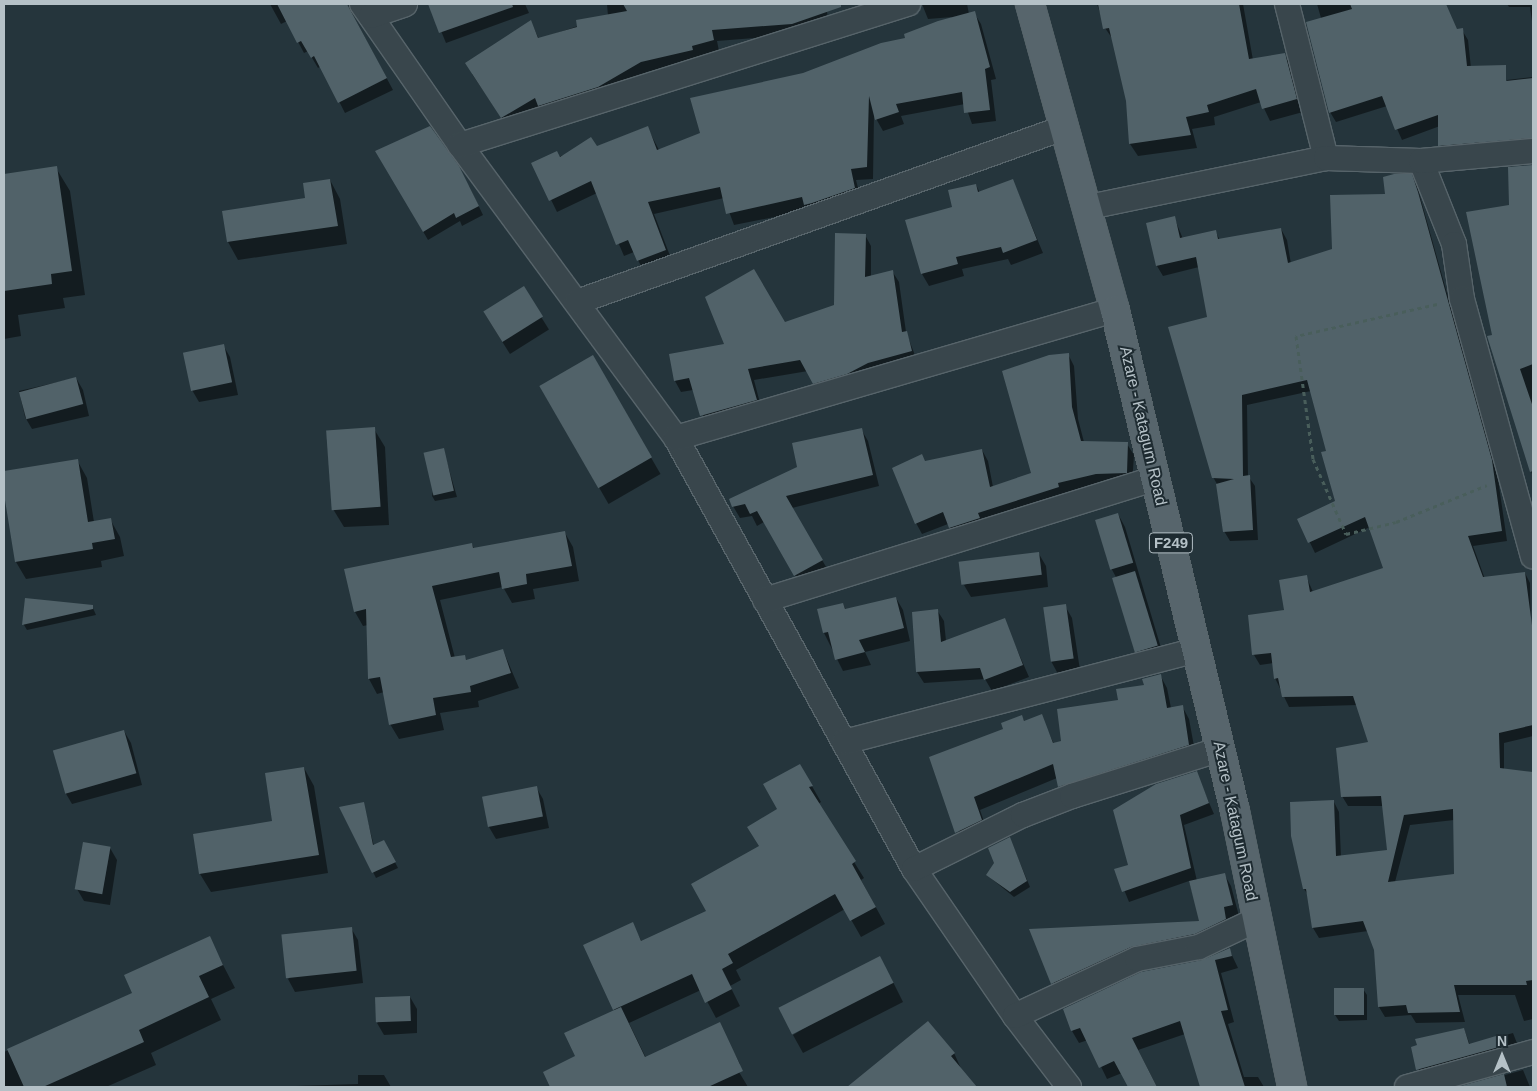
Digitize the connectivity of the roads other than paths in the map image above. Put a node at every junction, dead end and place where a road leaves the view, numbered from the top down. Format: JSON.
{"nodes":[{"id":1,"x":405,"y":4,"type":"edge"},
{"id":2,"x":908,"y":4,"type":"edge"},
{"id":3,"x":1030,"y":4,"type":"edge"},
{"id":4,"x":1288,"y":4,"type":"edge"},
{"id":5,"x":367,"y":10,"type":"edge"},
{"id":6,"x":1066,"y":127,"type":"junction"},
{"id":7,"x":460,"y":145,"type":"junction"},
{"id":8,"x":1533,"y":151,"type":"edge"},
{"id":9,"x":1326,"y":158,"type":"junction"},
{"id":10,"x":1421,"y":161,"type":"junction"},
{"id":11,"x":1089,"y":207,"type":"junction"},
{"id":12,"x":577,"y":302,"type":"junction"},
{"id":13,"x":1115,"y":310,"type":"junction"},
{"id":14,"x":676,"y":438,"type":"junction"},
{"id":15,"x":1156,"y":478,"type":"junction"},
{"id":16,"x":1533,"y":556,"type":"edge"},
{"id":17,"x":765,"y":600,"type":"junction"},
{"id":18,"x":1196,"y":650,"type":"junction"},
{"id":19,"x":844,"y":742,"type":"junction"},
{"id":20,"x":1221,"y":749,"type":"junction"},
{"id":21,"x":914,"y":869,"type":"junction"},
{"id":22,"x":1256,"y":920,"type":"junction"},
{"id":23,"x":1015,"y":1016,"type":"junction"},
{"id":24,"x":1533,"y":1052,"type":"edge"},
{"id":25,"x":1069,"y":1087,"type":"edge"},
{"id":26,"x":1292,"y":1087,"type":"edge"},
{"id":27,"x":1407,"y":1087,"type":"edge"}],
"edges":[{"from":1,"to":5,"type":"street"},
{"from":2,"to":7,"type":"street"},
{"from":3,"to":6,"type":"main road","name":"Azare - Katagum Road","number":"F249"},
{"from":4,"to":9,"type":"street"},
{"from":5,"to":7,"type":"street"},
{"from":6,"to":11,"type":"main road","name":"Azare - Katagum Road","number":"F249"},
{"from":6,"to":12,"type":"street"},
{"from":7,"to":12,"type":"street"},
{"from":8,"to":10,"type":"street"},
{"from":9,"to":10,"type":"street"},
{"from":9,"to":11,"type":"street"},
{"from":10,"to":16,"type":"street"},
{"from":11,"to":13,"type":"main road","name":"Azare - Katagum Road","number":"F249"},
{"from":12,"to":14,"type":"street"},
{"from":13,"to":14,"type":"street"},
{"from":13,"to":15,"type":"main road","name":"Azare - Katagum Road","number":"F249"},
{"from":14,"to":17,"type":"street"},
{"from":15,"to":17,"type":"street"},
{"from":15,"to":18,"type":"main road","name":"Azare - Katagum Road","number":"F249"},
{"from":17,"to":19,"type":"street"},
{"from":18,"to":19,"type":"street"},
{"from":18,"to":20,"type":"main road","name":"Azare - Katagum Road","number":"F249"},
{"from":19,"to":21,"type":"street"},
{"from":20,"to":21,"type":"street"},
{"from":20,"to":22,"type":"main road","name":"Azare - Katagum Road","number":"F249"},
{"from":21,"to":23,"type":"street"},
{"from":22,"to":23,"type":"street"},
{"from":22,"to":26,"type":"main road","name":"Azare - Katagum Road","number":"F249"},
{"from":23,"to":25,"type":"street"},
{"from":24,"to":27,"type":"street"}]}
